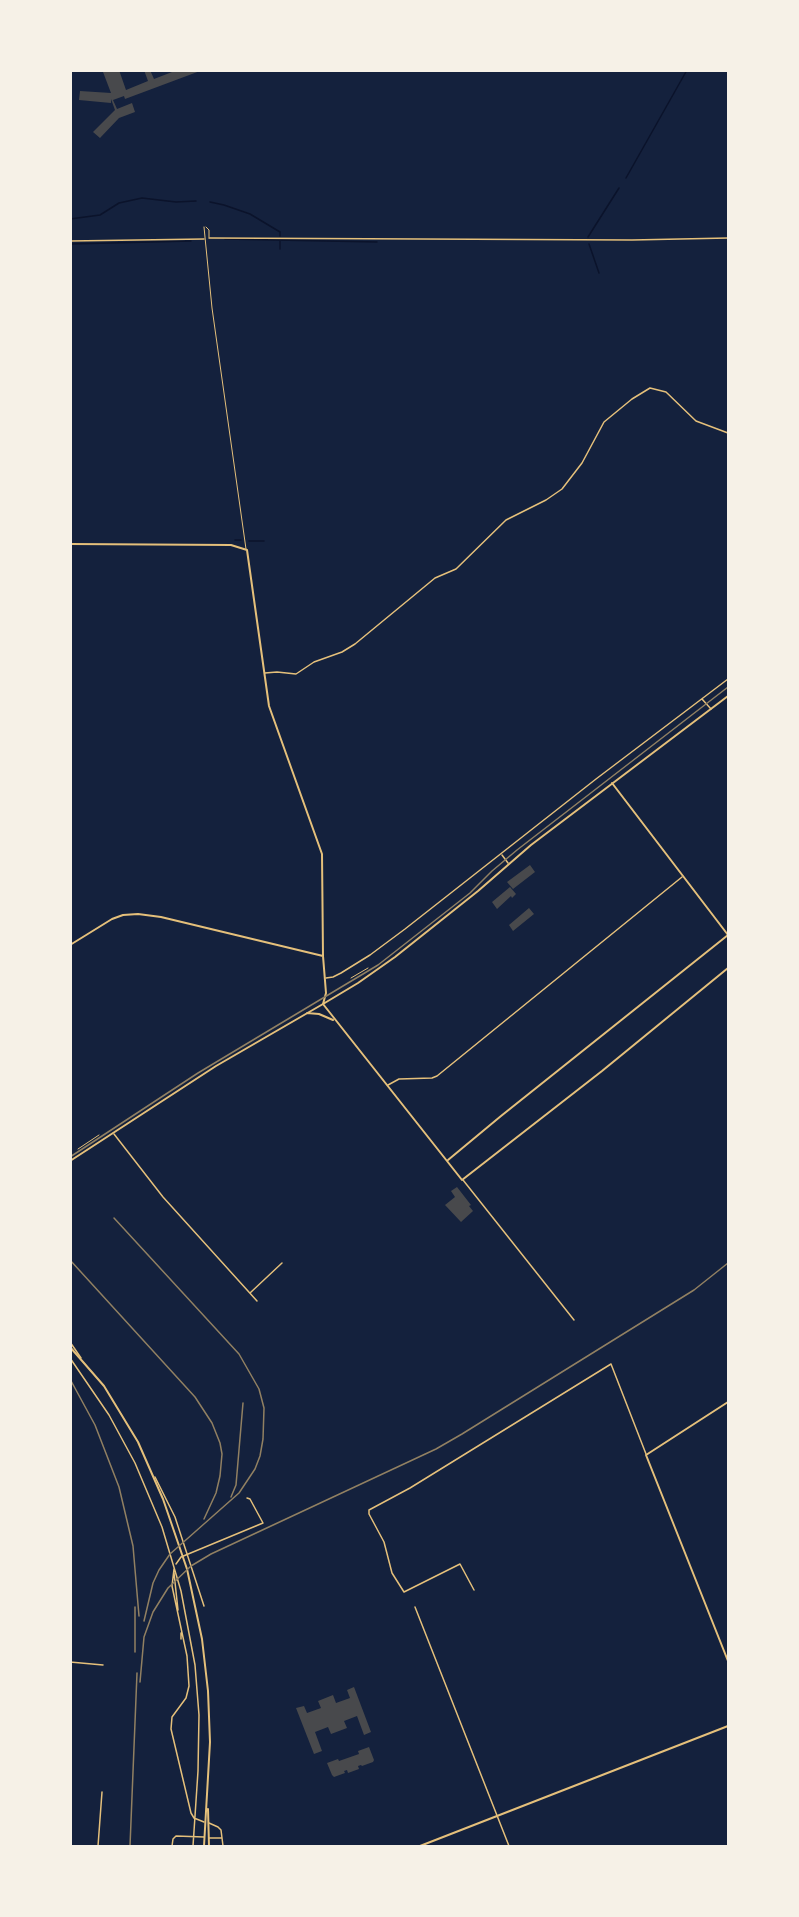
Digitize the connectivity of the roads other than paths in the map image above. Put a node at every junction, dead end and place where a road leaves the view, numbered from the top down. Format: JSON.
{"nodes":[{"id":1,"x":209,"y":238,"type":"junction"},
{"id":2,"x":729,"y":238,"type":"edge"},
{"id":3,"x":204,"y":239,"type":"junction"},
{"id":4,"x":70,"y":241,"type":"edge"},
{"id":5,"x":205,"y":243,"type":"junction"},
{"id":6,"x":729,"y":433,"type":"edge"},
{"id":7,"x":70,"y":544,"type":"edge"},
{"id":8,"x":247,"y":550,"type":"junction"},
{"id":9,"x":264,"y":674,"type":"junction"},
{"id":10,"x":729,"y":679,"type":"edge"},
{"id":11,"x":729,"y":696,"type":"edge"},
{"id":12,"x":701,"y":699,"type":"junction"},
{"id":13,"x":711,"y":710,"type":"junction"},
{"id":14,"x":612,"y":783,"type":"junction"},
{"id":15,"x":502,"y":854,"type":"junction"},
{"id":16,"x":510,"y":864,"type":"junction"},
{"id":17,"x":683,"y":876,"type":"junction"},
{"id":18,"x":728,"y":935,"type":"edge"},
{"id":19,"x":70,"y":945,"type":"edge"},
{"id":20,"x":323,"y":956,"type":"junction"},
{"id":21,"x":729,"y":968,"type":"edge"},
{"id":22,"x":325,"y":978,"type":"junction"},
{"id":23,"x":322,"y":1004,"type":"junction"},
{"id":24,"x":307,"y":1013,"type":"junction"},
{"id":25,"x":335,"y":1022,"type":"junction"},
{"id":26,"x":387,"y":1086,"type":"junction"},
{"id":27,"x":113,"y":1134,"type":"junction"},
{"id":28,"x":70,"y":1161,"type":"edge"},
{"id":29,"x":447,"y":1161,"type":"junction"},
{"id":30,"x":462,"y":1180,"type":"junction"},
{"id":31,"x":282,"y":1263,"type":"dead end"},
{"id":32,"x":250,"y":1293,"type":"junction"},
{"id":33,"x":257,"y":1301,"type":"dead end"},
{"id":34,"x":574,"y":1320,"type":"dead end"},
{"id":35,"x":70,"y":1342,"type":"edge"},
{"id":36,"x":70,"y":1347,"type":"edge"},
{"id":37,"x":70,"y":1359,"type":"edge"},
{"id":38,"x":82,"y":1359,"type":"junction"},
{"id":39,"x":729,"y":1402,"type":"edge"},
{"id":40,"x":646,"y":1455,"type":"junction"},
{"id":41,"x":155,"y":1477,"type":"junction"},
{"id":42,"x":247,"y":1498,"type":"dead end"},
{"id":43,"x":172,"y":1557,"type":"junction"},
{"id":44,"x":474,"y":1590,"type":"dead end"},
{"id":45,"x":204,"y":1606,"type":"dead end"},
{"id":46,"x":415,"y":1607,"type":"dead end"},
{"id":47,"x":181,"y":1639,"type":"dead end"},
{"id":48,"x":729,"y":1661,"type":"edge"},
{"id":49,"x":70,"y":1662,"type":"edge"},
{"id":50,"x":103,"y":1665,"type":"dead end"},
{"id":51,"x":729,"y":1726,"type":"edge"},
{"id":52,"x":102,"y":1792,"type":"dead end"},
{"id":53,"x":207,"y":1800,"type":"junction"},
{"id":54,"x":497,"y":1816,"type":"junction"},
{"id":55,"x":223,"y":1839,"type":"junction"},
{"id":56,"x":98,"y":1846,"type":"edge"},
{"id":57,"x":172,"y":1846,"type":"edge"},
{"id":58,"x":193,"y":1846,"type":"edge"},
{"id":59,"x":204,"y":1846,"type":"edge"},
{"id":60,"x":209,"y":1846,"type":"edge"},
{"id":61,"x":223,"y":1846,"type":"edge"},
{"id":62,"x":420,"y":1846,"type":"edge"},
{"id":63,"x":509,"y":1846,"type":"edge"}],
"edges":[{"from":1,"to":2,"type":"street"},
{"from":1,"to":3,"type":"lane"},
{"from":1,"to":3,"type":"lane"},
{"from":1,"to":5,"type":"lane"},
{"from":3,"to":4,"type":"street"},
{"from":3,"to":5,"type":"lane"},
{"from":5,"to":8,"type":"lane"},
{"from":6,"to":9,"type":"street"},
{"from":7,"to":8,"type":"street"},
{"from":8,"to":9,"type":"street"},
{"from":9,"to":20,"type":"street"},
{"from":10,"to":12,"type":"street"},
{"from":11,"to":13,"type":"street"},
{"from":12,"to":13,"type":"street"},
{"from":12,"to":15,"type":"street"},
{"from":13,"to":14,"type":"street"},
{"from":14,"to":16,"type":"street"},
{"from":14,"to":17,"type":"street"},
{"from":15,"to":16,"type":"street"},
{"from":15,"to":22,"type":"street"},
{"from":16,"to":23,"type":"street"},
{"from":17,"to":18,"type":"street"},
{"from":17,"to":26,"type":"street"},
{"from":18,"to":29,"type":"street"},
{"from":19,"to":20,"type":"street"},
{"from":20,"to":22,"type":"street"},
{"from":21,"to":30,"type":"street"},
{"from":22,"to":23,"type":"street"},
{"from":23,"to":24,"type":"street"},
{"from":23,"to":25,"type":"street"},
{"from":24,"to":25,"type":"street"},
{"from":24,"to":27,"type":"street"},
{"from":25,"to":26,"type":"street"},
{"from":26,"to":29,"type":"street"},
{"from":27,"to":28,"type":"street"},
{"from":27,"to":32,"type":"street"},
{"from":29,"to":30,"type":"street"},
{"from":30,"to":34,"type":"street"},
{"from":31,"to":32,"type":"street"},
{"from":32,"to":33,"type":"street"},
{"from":35,"to":38,"type":"street"},
{"from":36,"to":38,"type":"street"},
{"from":37,"to":43,"type":"street"},
{"from":38,"to":41,"type":"street"},
{"from":39,"to":40,"type":"street"},
{"from":40,"to":44,"type":"street"},
{"from":40,"to":48,"type":"street"},
{"from":41,"to":45,"type":"street"},
{"from":41,"to":53,"type":"street"},
{"from":42,"to":55,"type":"street"},
{"from":43,"to":47,"type":"street"},
{"from":43,"to":58,"type":"street"},
{"from":46,"to":54,"type":"street"},
{"from":49,"to":50,"type":"street"},
{"from":51,"to":54,"type":"street"},
{"from":52,"to":56,"type":"street"},
{"from":53,"to":59,"type":"street"},
{"from":53,"to":60,"type":"street"},
{"from":54,"to":62,"type":"street"},
{"from":54,"to":63,"type":"street"},
{"from":55,"to":57,"type":"street"},
{"from":55,"to":61,"type":"street"}]}
